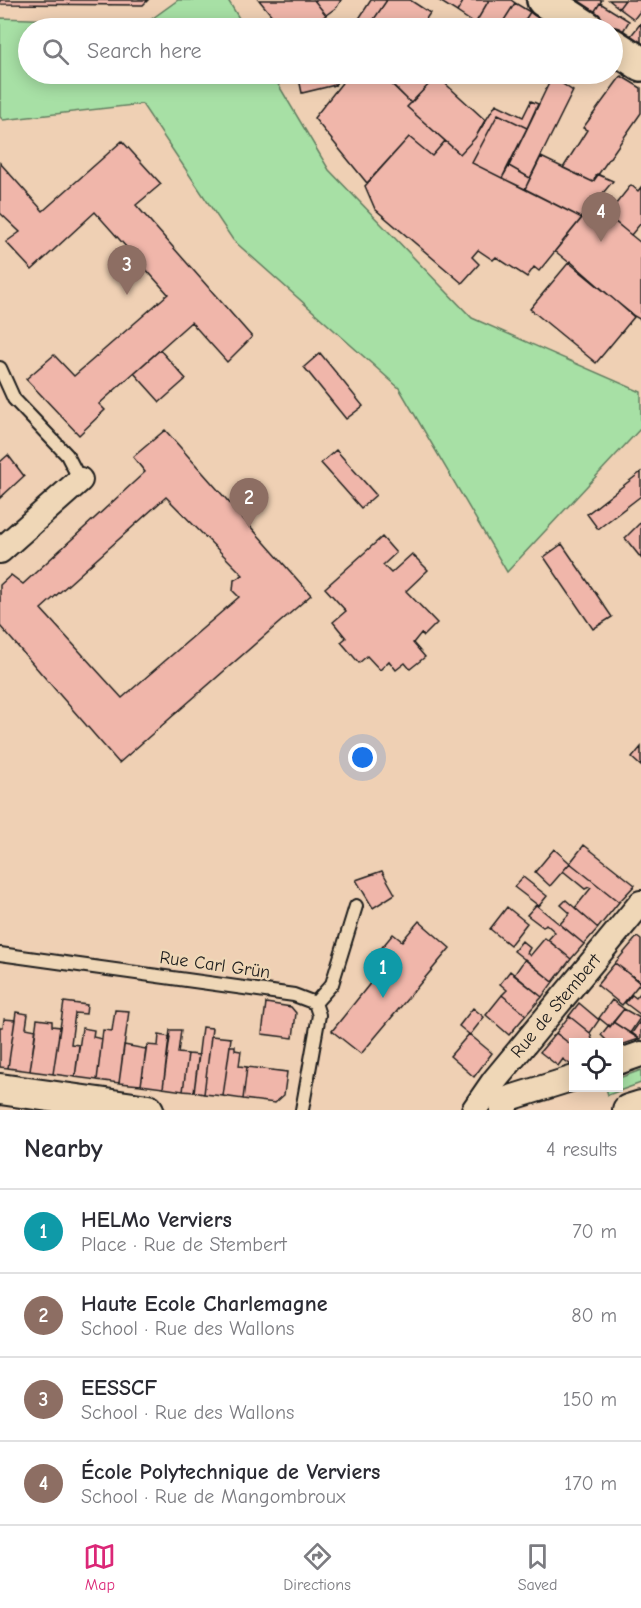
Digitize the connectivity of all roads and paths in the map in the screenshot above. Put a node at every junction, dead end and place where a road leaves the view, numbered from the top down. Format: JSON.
{"nodes":[{"id":1,"x":544,"y":0,"type":"edge"},
{"id":2,"x":572,"y":18,"type":"edge"},
{"id":3,"x":623,"y":52,"type":"edge"},
{"id":4,"x":641,"y":64,"type":"edge"},
{"id":5,"x":0,"y":368,"type":"edge"},
{"id":6,"x":80,"y":480,"type":"joint"},
{"id":7,"x":0,"y":551,"type":"edge"},
{"id":8,"x":641,"y":903,"type":"edge"},
{"id":9,"x":356,"y":906,"type":"dead end"},
{"id":10,"x":0,"y":954,"type":"edge"},
{"id":11,"x":315,"y":1003,"type":"junction"},
{"id":12,"x":641,"y":1054,"type":"edge"},
{"id":13,"x":623,"y":1060,"type":"edge"},
{"id":14,"x":569,"y":1079,"type":"edge"},
{"id":15,"x":0,"y":1089,"type":"edge"},
{"id":16,"x":502,"y":1096,"type":"edge"},
{"id":17,"x":641,"y":1106,"type":"edge"},
{"id":18,"x":148,"y":1110,"type":"edge"},
{"id":19,"x":302,"y":1110,"type":"edge"},
{"id":20,"x":474,"y":1110,"type":"edge"},
{"id":21,"x":628,"y":1110,"type":"edge"}],
"edges":[{"from":1,"to":2,"type":"main road"},
{"from":3,"to":4,"type":"main road"},
{"from":5,"to":6,"type":"lane"},
{"from":6,"to":7,"type":"street"},
{"from":8,"to":16,"type":"street","name":"Rue de Stembert"},
{"from":9,"to":11,"type":"lane"},
{"from":10,"to":11,"type":"lane","name":"Rue Carl Grün"},
{"from":11,"to":19,"type":"lane"},
{"from":12,"to":13,"type":"street"},
{"from":14,"to":16,"type":"street"},
{"from":15,"to":18,"type":"street"},
{"from":16,"to":20,"type":"street","name":"Rue de Stembert"},
{"from":17,"to":21,"type":"street"}]}
